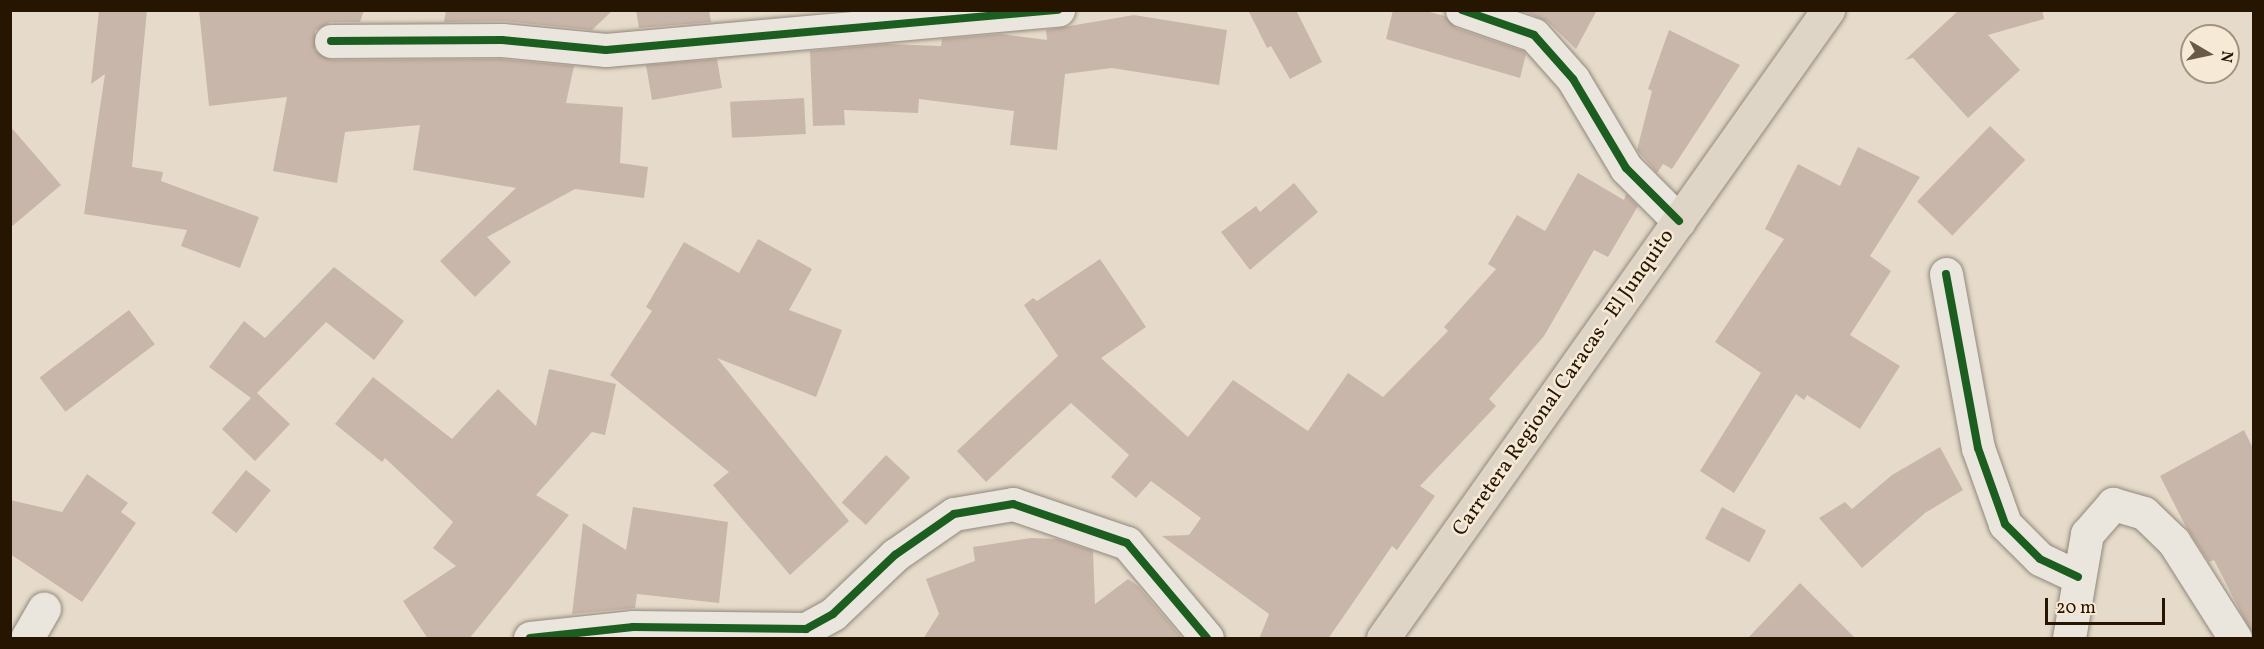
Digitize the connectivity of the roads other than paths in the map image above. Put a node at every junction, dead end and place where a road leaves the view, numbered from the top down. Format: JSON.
{"nodes":[{"id":1,"x":1058,"y":10,"type":"edge"},
{"id":2,"x":1462,"y":10,"type":"edge"},
{"id":3,"x":1828,"y":10,"type":"edge"},
{"id":4,"x":331,"y":41,"type":"dead end"},
{"id":5,"x":1679,"y":221,"type":"junction"},
{"id":6,"x":1946,"y":274,"type":"dead end"},
{"id":7,"x":2078,"y":577,"type":"junction"},
{"id":8,"x":44,"y":609,"type":"dead end"},
{"id":9,"x":812,"y":634,"type":"edge"},
{"id":10,"x":27,"y":639,"type":"edge"},
{"id":11,"x":530,"y":639,"type":"edge"},
{"id":12,"x":1207,"y":639,"type":"edge"},
{"id":13,"x":1383,"y":639,"type":"edge"},
{"id":14,"x":2069,"y":639,"type":"edge"},
{"id":15,"x":2235,"y":639,"type":"edge"}],
"edges":[{"from":1,"to":4,"type":"street"},
{"from":2,"to":5,"type":"street"},
{"from":3,"to":5,"type":"main road","name":"Carretera Regional Caracas - El Junquito"},
{"from":5,"to":13,"type":"main road","name":"Carretera Regional Caracas - El Junquito"},
{"from":6,"to":7,"type":"street"},
{"from":7,"to":14,"type":"street"},
{"from":7,"to":15,"type":"street"},
{"from":8,"to":10,"type":"street"},
{"from":9,"to":11,"type":"street"},
{"from":9,"to":12,"type":"street"}]}
